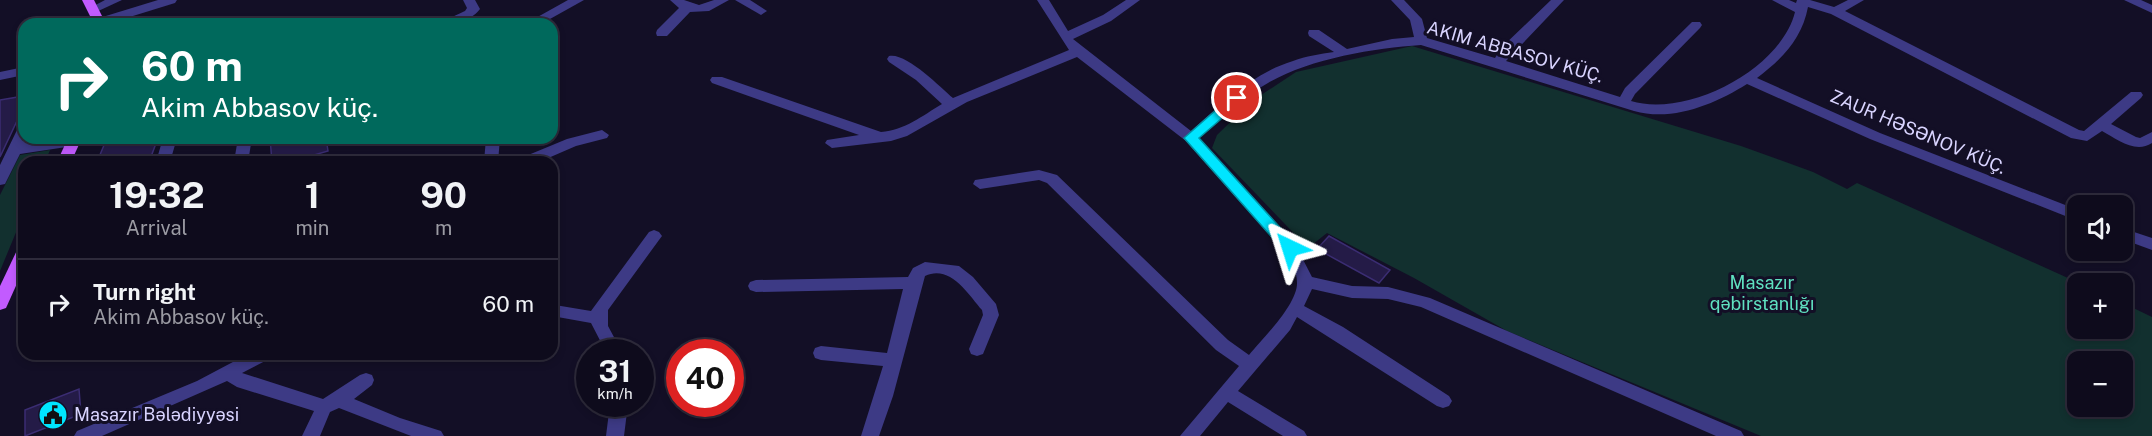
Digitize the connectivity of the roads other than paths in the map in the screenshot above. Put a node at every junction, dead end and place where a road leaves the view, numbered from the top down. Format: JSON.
{"nodes":[{"id":1,"x":116,"y":0,"type":"edge"},
{"id":2,"x":171,"y":0,"type":"edge"},
{"id":3,"x":469,"y":0,"type":"edge"},
{"id":4,"x":578,"y":0,"type":"edge"},
{"id":5,"x":723,"y":0,"type":"edge"},
{"id":6,"x":741,"y":0,"type":"edge"},
{"id":7,"x":1043,"y":0,"type":"edge"},
{"id":8,"x":1134,"y":0,"type":"edge"},
{"id":9,"x":1397,"y":0,"type":"edge"},
{"id":10,"x":1558,"y":0,"type":"edge"},
{"id":11,"x":1778,"y":0,"type":"edge"},
{"id":12,"x":1858,"y":0,"type":"edge"},
{"id":13,"x":2130,"y":0,"type":"edge"},
{"id":14,"x":681,"y":4,"type":"edge"},
{"id":15,"x":1802,"y":4,"type":"edge"},
{"id":16,"x":91,"y":5,"type":"edge"},
{"id":17,"x":2152,"y":9,"type":"edge"},
{"id":18,"x":761,"y":11,"type":"dead end"},
{"id":19,"x":1836,"y":11,"type":"junction"},
{"id":20,"x":115,"y":18,"type":"edge"},
{"id":21,"x":459,"y":18,"type":"edge"},
{"id":22,"x":543,"y":18,"type":"edge"},
{"id":23,"x":1696,"y":25,"type":"dead end"},
{"id":24,"x":662,"y":33,"type":"dead end"},
{"id":25,"x":1314,"y":33,"type":"dead end"},
{"id":26,"x":1066,"y":37,"type":"junction"},
{"id":27,"x":1421,"y":41,"type":"junction"},
{"id":28,"x":1078,"y":51,"type":"junction"},
{"id":29,"x":1345,"y":53,"type":"junction"},
{"id":30,"x":894,"y":59,"type":"dead end"},
{"id":31,"x":1497,"y":64,"type":"junction"},
{"id":32,"x":18,"y":72,"type":"edge"},
{"id":33,"x":0,"y":76,"type":"edge"},
{"id":34,"x":1746,"y":78,"type":"junction"},
{"id":35,"x":717,"y":80,"type":"dead end"},
{"id":36,"x":2136,"y":95,"type":"dead end"},
{"id":37,"x":1623,"y":103,"type":"junction"},
{"id":38,"x":951,"y":104,"type":"junction"},
{"id":39,"x":2100,"y":124,"type":"junction"},
{"id":40,"x":602,"y":135,"type":"dead end"},
{"id":41,"x":880,"y":137,"type":"junction"},
{"id":42,"x":1191,"y":138,"type":"junction"},
{"id":43,"x":2152,"y":138,"type":"edge"},
{"id":44,"x":18,"y":142,"type":"edge"},
{"id":45,"x":832,"y":143,"type":"dead end"},
{"id":46,"x":50,"y":144,"type":"edge"},
{"id":47,"x":14,"y":150,"type":"junction"},
{"id":48,"x":540,"y":156,"type":"edge"},
{"id":49,"x":0,"y":180,"type":"edge"},
{"id":50,"x":980,"y":184,"type":"dead end"},
{"id":51,"x":2067,"y":212,"type":"edge"},
{"id":52,"x":654,"y":236,"type":"dead end"},
{"id":53,"x":2133,"y":237,"type":"edge"},
{"id":54,"x":2152,"y":244,"type":"edge"},
{"id":55,"x":18,"y":272,"type":"edge"},
{"id":56,"x":1305,"y":281,"type":"junction"},
{"id":57,"x":913,"y":283,"type":"junction"},
{"id":58,"x":756,"y":286,"type":"dead end"},
{"id":59,"x":0,"y":304,"type":"edge"},
{"id":60,"x":1295,"y":308,"type":"junction"},
{"id":61,"x":558,"y":312,"type":"edge"},
{"id":62,"x":597,"y":318,"type":"junction"},
{"id":63,"x":605,"y":339,"type":"edge"},
{"id":64,"x":977,"y":349,"type":"dead end"},
{"id":65,"x":821,"y":353,"type":"dead end"},
{"id":66,"x":253,"y":360,"type":"edge"},
{"id":67,"x":892,"y":360,"type":"junction"},
{"id":68,"x":1251,"y":365,"type":"junction"},
{"id":69,"x":229,"y":374,"type":"junction"},
{"id":70,"x":366,"y":380,"type":"dead end"},
{"id":71,"x":1226,"y":392,"type":"junction"},
{"id":72,"x":1443,"y":401,"type":"dead end"},
{"id":73,"x":332,"y":404,"type":"junction"},
{"id":74,"x":617,"y":417,"type":"edge"},
{"id":75,"x":83,"y":436,"type":"edge"},
{"id":76,"x":311,"y":436,"type":"edge"},
{"id":77,"x":435,"y":436,"type":"edge"},
{"id":78,"x":615,"y":436,"type":"edge"},
{"id":79,"x":870,"y":436,"type":"edge"},
{"id":80,"x":1189,"y":436,"type":"edge"},
{"id":81,"x":1298,"y":436,"type":"edge"},
{"id":82,"x":1735,"y":436,"type":"edge"}],
"edges":[{"from":1,"to":16,"type":"street"},
{"from":2,"to":20,"type":"street"},
{"from":3,"to":21,"type":"street"},
{"from":4,"to":22,"type":"street"},
{"from":5,"to":14,"type":"street"},
{"from":6,"to":18,"type":"street"},
{"from":7,"to":26,"type":"street"},
{"from":8,"to":26,"type":"street"},
{"from":9,"to":27,"type":"street"},
{"from":10,"to":31,"type":"street"},
{"from":11,"to":15,"type":"street"},
{"from":12,"to":19,"type":"street"},
{"from":13,"to":17,"type":"street"},
{"from":14,"to":24,"type":"street"},
{"from":15,"to":19,"type":"street"},
{"from":15,"to":34,"type":"street","name":"AKIM ABBASOV KÜÇ."},
{"from":19,"to":39,"type":"street"},
{"from":23,"to":37,"type":"street"},
{"from":25,"to":29,"type":"street"},
{"from":26,"to":28,"type":"street"},
{"from":27,"to":29,"type":"street","name":"AKIM ABBASOV KÜÇ."},
{"from":27,"to":31,"type":"street","name":"AKIM ABBASOV KÜÇ."},
{"from":28,"to":38,"type":"street"},
{"from":28,"to":42,"type":"street"},
{"from":29,"to":42,"type":"street","name":"AKIM ABBASOV KÜÇ."},
{"from":30,"to":38,"type":"street"},
{"from":31,"to":37,"type":"street","name":"AKIM ABBASOV KÜÇ."},
{"from":32,"to":33,"type":"street"},
{"from":34,"to":37,"type":"street","name":"AKIM ABBASOV KÜÇ."},
{"from":34,"to":51,"type":"street","name":"ZAUR HƏSƏNOV KÜÇ."},
{"from":35,"to":41,"type":"street"},
{"from":36,"to":39,"type":"street"},
{"from":38,"to":41,"type":"street"},
{"from":39,"to":43,"type":"street"},
{"from":40,"to":48,"type":"street"},
{"from":41,"to":45,"type":"street"},
{"from":42,"to":56,"type":"street"},
{"from":44,"to":47,"type":"street"},
{"from":46,"to":47,"type":"street"},
{"from":47,"to":49,"type":"street"},
{"from":50,"to":68,"type":"street"},
{"from":52,"to":62,"type":"street"},
{"from":53,"to":54,"type":"street"},
{"from":55,"to":59,"type":"main road"},
{"from":56,"to":60,"type":"street"},
{"from":56,"to":82,"type":"street"},
{"from":57,"to":58,"type":"street"},
{"from":57,"to":64,"type":"street"},
{"from":57,"to":67,"type":"street"},
{"from":60,"to":68,"type":"street"},
{"from":60,"to":72,"type":"street"},
{"from":61,"to":62,"type":"street"},
{"from":62,"to":63,"type":"street"},
{"from":65,"to":67,"type":"street"},
{"from":66,"to":69,"type":"street"},
{"from":67,"to":79,"type":"street"},
{"from":68,"to":71,"type":"street"},
{"from":69,"to":73,"type":"street"},
{"from":69,"to":75,"type":"street"},
{"from":70,"to":73,"type":"street"},
{"from":71,"to":80,"type":"street"},
{"from":71,"to":81,"type":"street"},
{"from":73,"to":76,"type":"street"},
{"from":73,"to":77,"type":"street"},
{"from":74,"to":78,"type":"street"}]}
